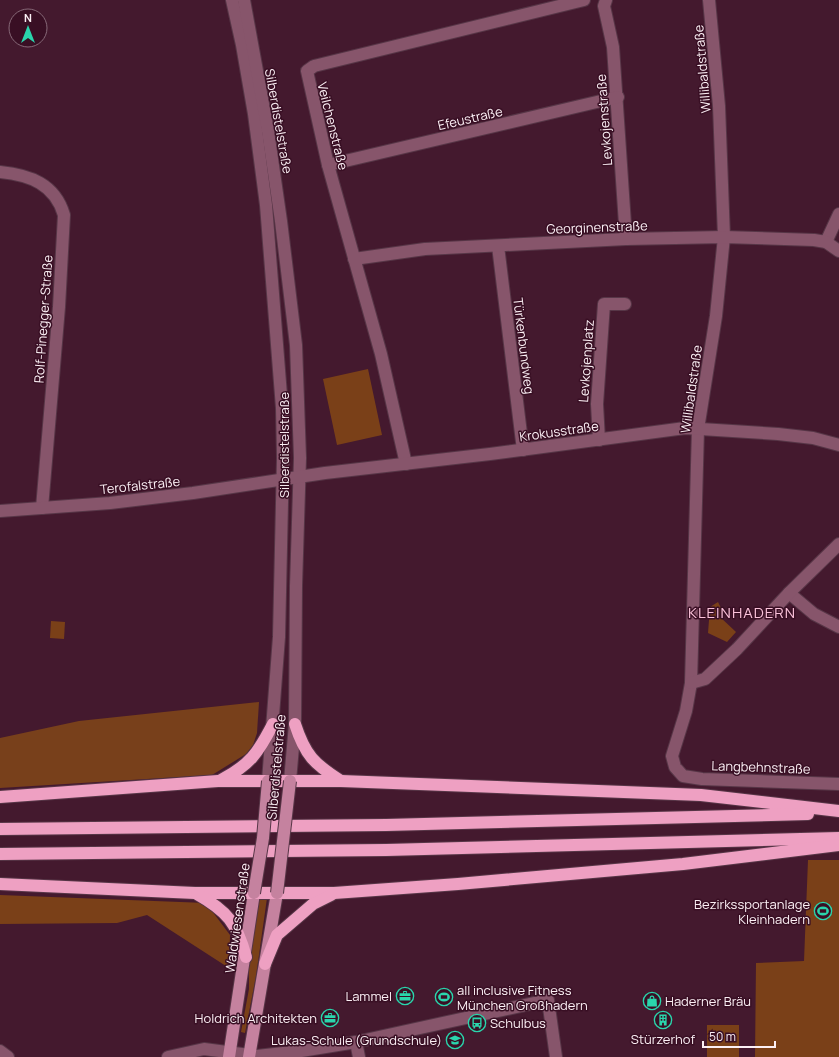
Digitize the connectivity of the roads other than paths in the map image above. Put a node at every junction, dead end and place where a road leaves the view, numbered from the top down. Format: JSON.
{"nodes":[{"id":1,"x":232,"y":0,"type":"edge"},
{"id":2,"x":244,"y":0,"type":"edge"},
{"id":3,"x":584,"y":0,"type":"edge"},
{"id":4,"x":606,"y":0,"type":"edge"},
{"id":5,"x":709,"y":0,"type":"edge"},
{"id":6,"x":618,"y":97,"type":"junction"},
{"id":7,"x":328,"y":165,"type":"junction"},
{"id":8,"x":0,"y":172,"type":"edge"},
{"id":9,"x":839,"y":214,"type":"edge"},
{"id":10,"x":724,"y":237,"type":"junction"},
{"id":11,"x":626,"y":239,"type":"junction"},
{"id":12,"x":826,"y":242,"type":"junction"},
{"id":13,"x":498,"y":246,"type":"junction"},
{"id":14,"x":839,"y":251,"type":"edge"},
{"id":15,"x":354,"y":259,"type":"junction"},
{"id":16,"x":625,"y":304,"type":"dead end"},
{"id":17,"x":698,"y":429,"type":"junction"},
{"id":18,"x":598,"y":440,"type":"junction"},
{"id":19,"x":839,"y":445,"type":"edge"},
{"id":20,"x":523,"y":450,"type":"junction"},
{"id":21,"x":406,"y":464,"type":"junction"},
{"id":22,"x":299,"y":477,"type":"junction"},
{"id":23,"x":282,"y":480,"type":"junction"},
{"id":24,"x":42,"y":508,"type":"junction"},
{"id":25,"x":0,"y":511,"type":"edge"},
{"id":26,"x":839,"y":544,"type":"edge"},
{"id":27,"x":789,"y":593,"type":"junction"},
{"id":28,"x":839,"y":627,"type":"edge"},
{"id":29,"x":691,"y":683,"type":"junction"},
{"id":30,"x":273,"y":724,"type":"junction"},
{"id":31,"x":295,"y":724,"type":"junction"},
{"id":32,"x":683,"y":776,"type":"joint"},
{"id":33,"x":290,"y":781,"type":"junction"},
{"id":34,"x":341,"y":781,"type":"junction"},
{"id":35,"x":218,"y":782,"type":"junction"},
{"id":36,"x":268,"y":782,"type":"junction"},
{"id":37,"x":839,"y":784,"type":"edge"},
{"id":38,"x":0,"y":797,"type":"edge"},
{"id":39,"x":839,"y":812,"type":"edge"},
{"id":40,"x":0,"y":829,"type":"edge"},
{"id":41,"x":839,"y":838,"type":"edge"},
{"id":42,"x":839,"y":845,"type":"edge"},
{"id":43,"x":0,"y":854,"type":"edge"},
{"id":44,"x":0,"y":884,"type":"edge"},
{"id":45,"x":196,"y":893,"type":"junction"},
{"id":46,"x":277,"y":893,"type":"junction"},
{"id":47,"x":334,"y":893,"type":"junction"},
{"id":48,"x":254,"y":894,"type":"junction"},
{"id":49,"x":246,"y":957,"type":"junction"},
{"id":50,"x":265,"y":964,"type":"junction"},
{"id":51,"x":356,"y":1042,"type":"junction"},
{"id":52,"x":0,"y":1051,"type":"edge"},
{"id":53,"x":229,"y":1055,"type":"edge"},
{"id":54,"x":249,"y":1056,"type":"edge"},
{"id":55,"x":8,"y":1057,"type":"edge"},
{"id":56,"x":168,"y":1057,"type":"edge"},
{"id":57,"x":359,"y":1057,"type":"edge"},
{"id":58,"x":556,"y":1057,"type":"edge"}],
"edges":[{"from":1,"to":23,"type":"street","name":"Silberdistelstraße"},
{"from":2,"to":22,"type":"street","name":"Silberdistelstraße"},
{"from":3,"to":7,"type":"street","name":"Veilchenstraße"},
{"from":4,"to":6,"type":"street","name":"Levkojenstraße"},
{"from":5,"to":10,"type":"street","name":"Willibaldstraße"},
{"from":6,"to":7,"type":"street","name":"Efeustraße"},
{"from":6,"to":11,"type":"street","name":"Levkojenstraße"},
{"from":7,"to":15,"type":"street","name":"Veilchenstraße"},
{"from":8,"to":24,"type":"street","name":"Rolf-Pinegger-Straße"},
{"from":9,"to":12,"type":"street"},
{"from":10,"to":11,"type":"street","name":"Georginenstraße"},
{"from":10,"to":12,"type":"street","name":"Georginenstraße"},
{"from":10,"to":17,"type":"street","name":"Willibaldstraße"},
{"from":11,"to":13,"type":"street","name":"Georginenstraße"},
{"from":12,"to":14,"type":"street","name":"Georginenstraße"},
{"from":13,"to":15,"type":"street","name":"Georginenstraße"},
{"from":13,"to":20,"type":"street","name":"Türkenbundweg"},
{"from":15,"to":21,"type":"street","name":"Veilchenstraße"},
{"from":16,"to":18,"type":"street","name":"Levkojenplatz"},
{"from":17,"to":18,"type":"street","name":"Krokusstraße"},
{"from":17,"to":19,"type":"street","name":"Krokusstraße"},
{"from":17,"to":29,"type":"street","name":"Willibaldstraße"},
{"from":18,"to":20,"type":"street","name":"Krokusstraße"},
{"from":20,"to":21,"type":"street","name":"Krokusstraße"},
{"from":21,"to":22,"type":"street","name":"Krokusstraße"},
{"from":22,"to":23,"type":"street","name":"Krokusstraße"},
{"from":22,"to":31,"type":"street","name":"Silberdistelstraße"},
{"from":23,"to":24,"type":"street","name":"Terofalstraße"},
{"from":23,"to":30,"type":"street","name":"Silberdistelstraße"},
{"from":24,"to":25,"type":"street","name":"Terofalstraße"},
{"from":26,"to":27,"type":"street"},
{"from":27,"to":28,"type":"street"},
{"from":27,"to":29,"type":"street"},
{"from":29,"to":32,"type":"street","name":"Willibaldstraße"},
{"from":30,"to":35,"type":"highway"},
{"from":30,"to":36,"type":"street","name":"Silberdistelstraße"},
{"from":31,"to":33,"type":"street","name":"Silberdistelstraße"},
{"from":31,"to":34,"type":"highway"},
{"from":32,"to":37,"type":"street","name":"Langbehnstraße"},
{"from":33,"to":34,"type":"highway"},
{"from":33,"to":36,"type":"highway"},
{"from":33,"to":46,"type":"main road","name":"Silberdistelstraße","bridge":true},
{"from":34,"to":39,"type":"highway"},
{"from":35,"to":36,"type":"highway"},
{"from":35,"to":38,"type":"highway"},
{"from":36,"to":48,"type":"main road","name":"Waldwiesenstraße","bridge":true},
{"from":39,"to":40,"type":"highway"},
{"from":41,"to":43,"type":"highway"},
{"from":42,"to":47,"type":"highway"},
{"from":44,"to":45,"type":"highway"},
{"from":45,"to":48,"type":"highway"},
{"from":45,"to":49,"type":"highway"},
{"from":46,"to":47,"type":"highway"},
{"from":46,"to":48,"type":"highway"},
{"from":46,"to":50,"type":"main road"},
{"from":47,"to":50,"type":"highway"},
{"from":48,"to":49,"type":"main road","name":"Waldwiesenstraße"},
{"from":49,"to":53,"type":"main road","name":"Waldwiesenstraße"},
{"from":50,"to":54,"type":"main road"},
{"from":51,"to":54,"type":"street"},
{"from":51,"to":57,"type":"street"},
{"from":51,"to":58,"type":"street"},
{"from":52,"to":55,"type":"street"},
{"from":53,"to":54,"type":"street"},
{"from":53,"to":56,"type":"street"}]}
